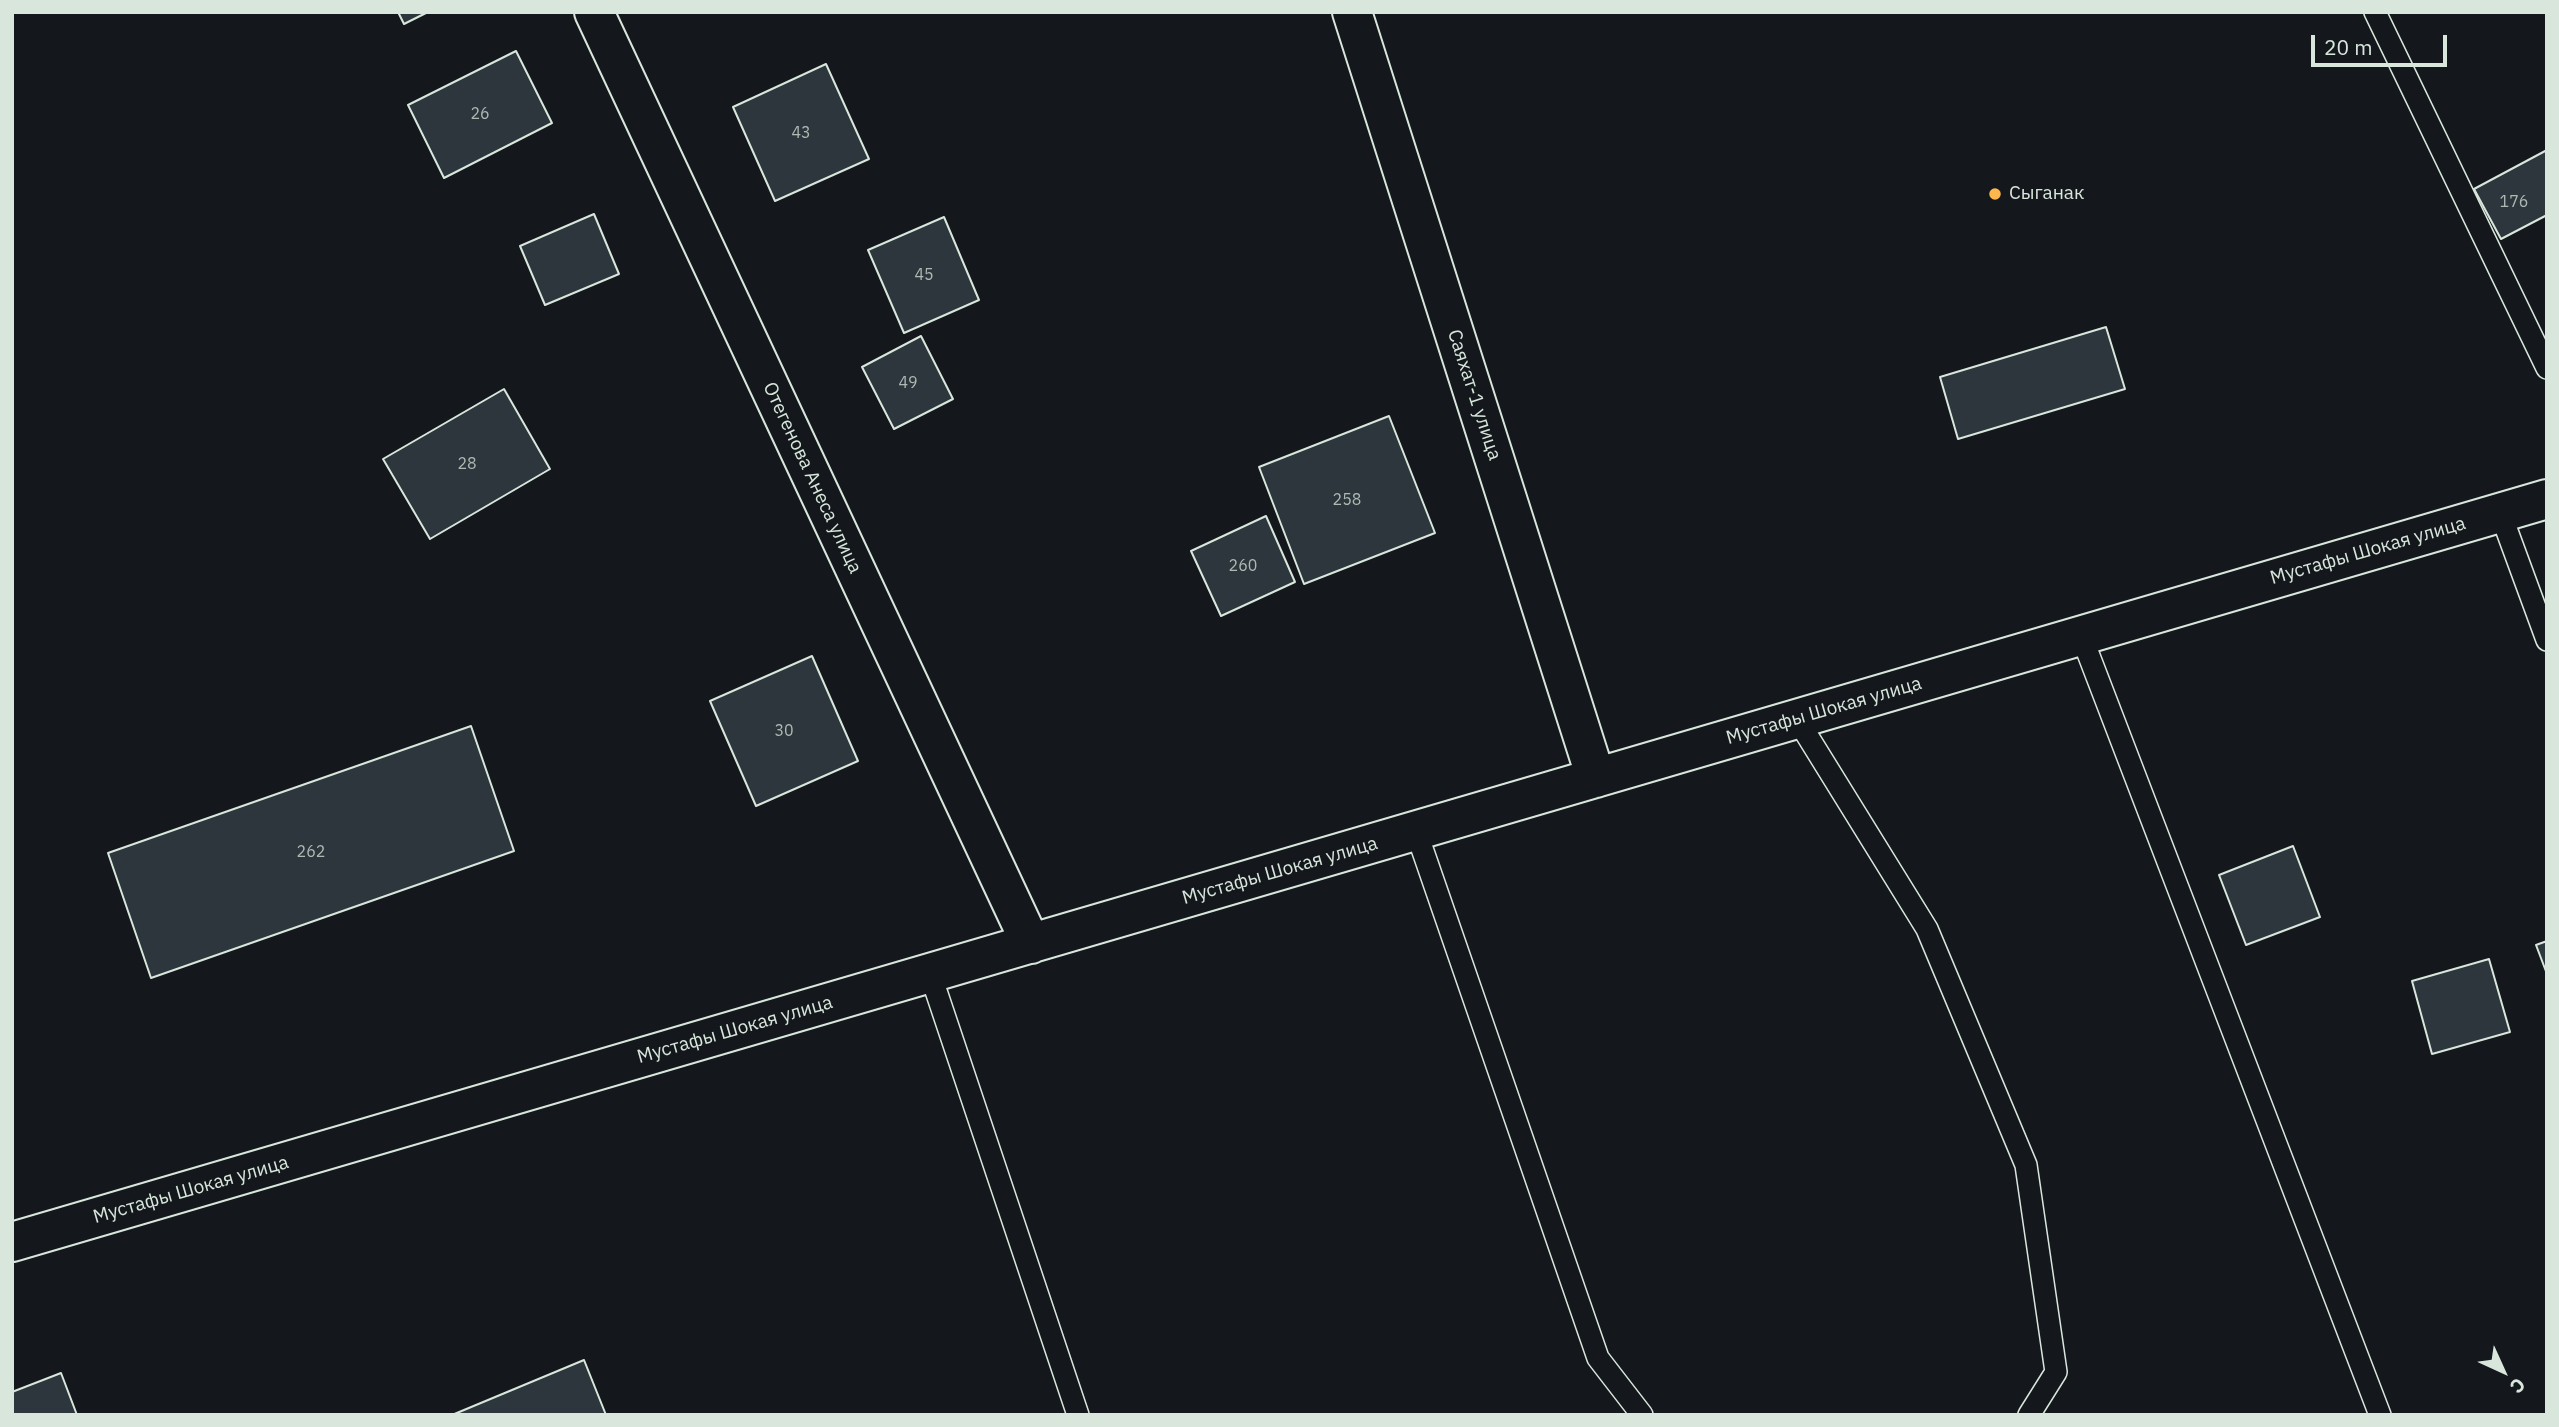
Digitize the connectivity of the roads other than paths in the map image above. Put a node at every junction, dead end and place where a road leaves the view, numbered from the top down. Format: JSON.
{"nodes":[{"id":1,"x":594,"y":12,"type":"edge"},
{"id":2,"x":1352,"y":12,"type":"edge"},
{"id":3,"x":2375,"y":12,"type":"edge"},
{"id":4,"x":2547,"y":368,"type":"edge"},
{"id":5,"x":2547,"y":499,"type":"edge"},
{"id":6,"x":2500,"y":512,"type":"junction"},
{"id":7,"x":2081,"y":635,"type":"junction"},
{"id":8,"x":2547,"y":640,"type":"edge"},
{"id":9,"x":1797,"y":719,"type":"junction"},
{"id":10,"x":1596,"y":779,"type":"junction"},
{"id":11,"x":1416,"y":831,"type":"junction"},
{"id":12,"x":1031,"y":944,"type":"junction"},
{"id":13,"x":930,"y":973,"type":"junction"},
{"id":14,"x":12,"y":1242,"type":"edge"},
{"id":15,"x":1078,"y":1415,"type":"edge"},
{"id":16,"x":1642,"y":1415,"type":"edge"},
{"id":17,"x":2029,"y":1415,"type":"edge"},
{"id":18,"x":2380,"y":1415,"type":"edge"}],
"edges":[{"from":1,"to":12,"type":"street","name":"Отегенова Анеса улица"},
{"from":2,"to":10,"type":"street","name":"Саяхат-1 улица"},
{"from":3,"to":4,"type":"lane"},
{"from":5,"to":6,"type":"street","name":"Мустафы Шокая улица"},
{"from":6,"to":7,"type":"street","name":"Мустафы Шокая улица"},
{"from":6,"to":8,"type":"lane"},
{"from":7,"to":9,"type":"street","name":"Мустафы Шокая улица"},
{"from":7,"to":18,"type":"lane"},
{"from":9,"to":10,"type":"street","name":"Мустафы Шокая улица"},
{"from":9,"to":17,"type":"lane"},
{"from":10,"to":11,"type":"street","name":"Мустафы Шокая улица"},
{"from":11,"to":12,"type":"street","name":"Мустафы Шокая улица"},
{"from":11,"to":16,"type":"lane"},
{"from":12,"to":13,"type":"street","name":"Мустафы Шокая улица"},
{"from":13,"to":14,"type":"street","name":"Мустафы Шокая улица"},
{"from":13,"to":15,"type":"lane"}]}
